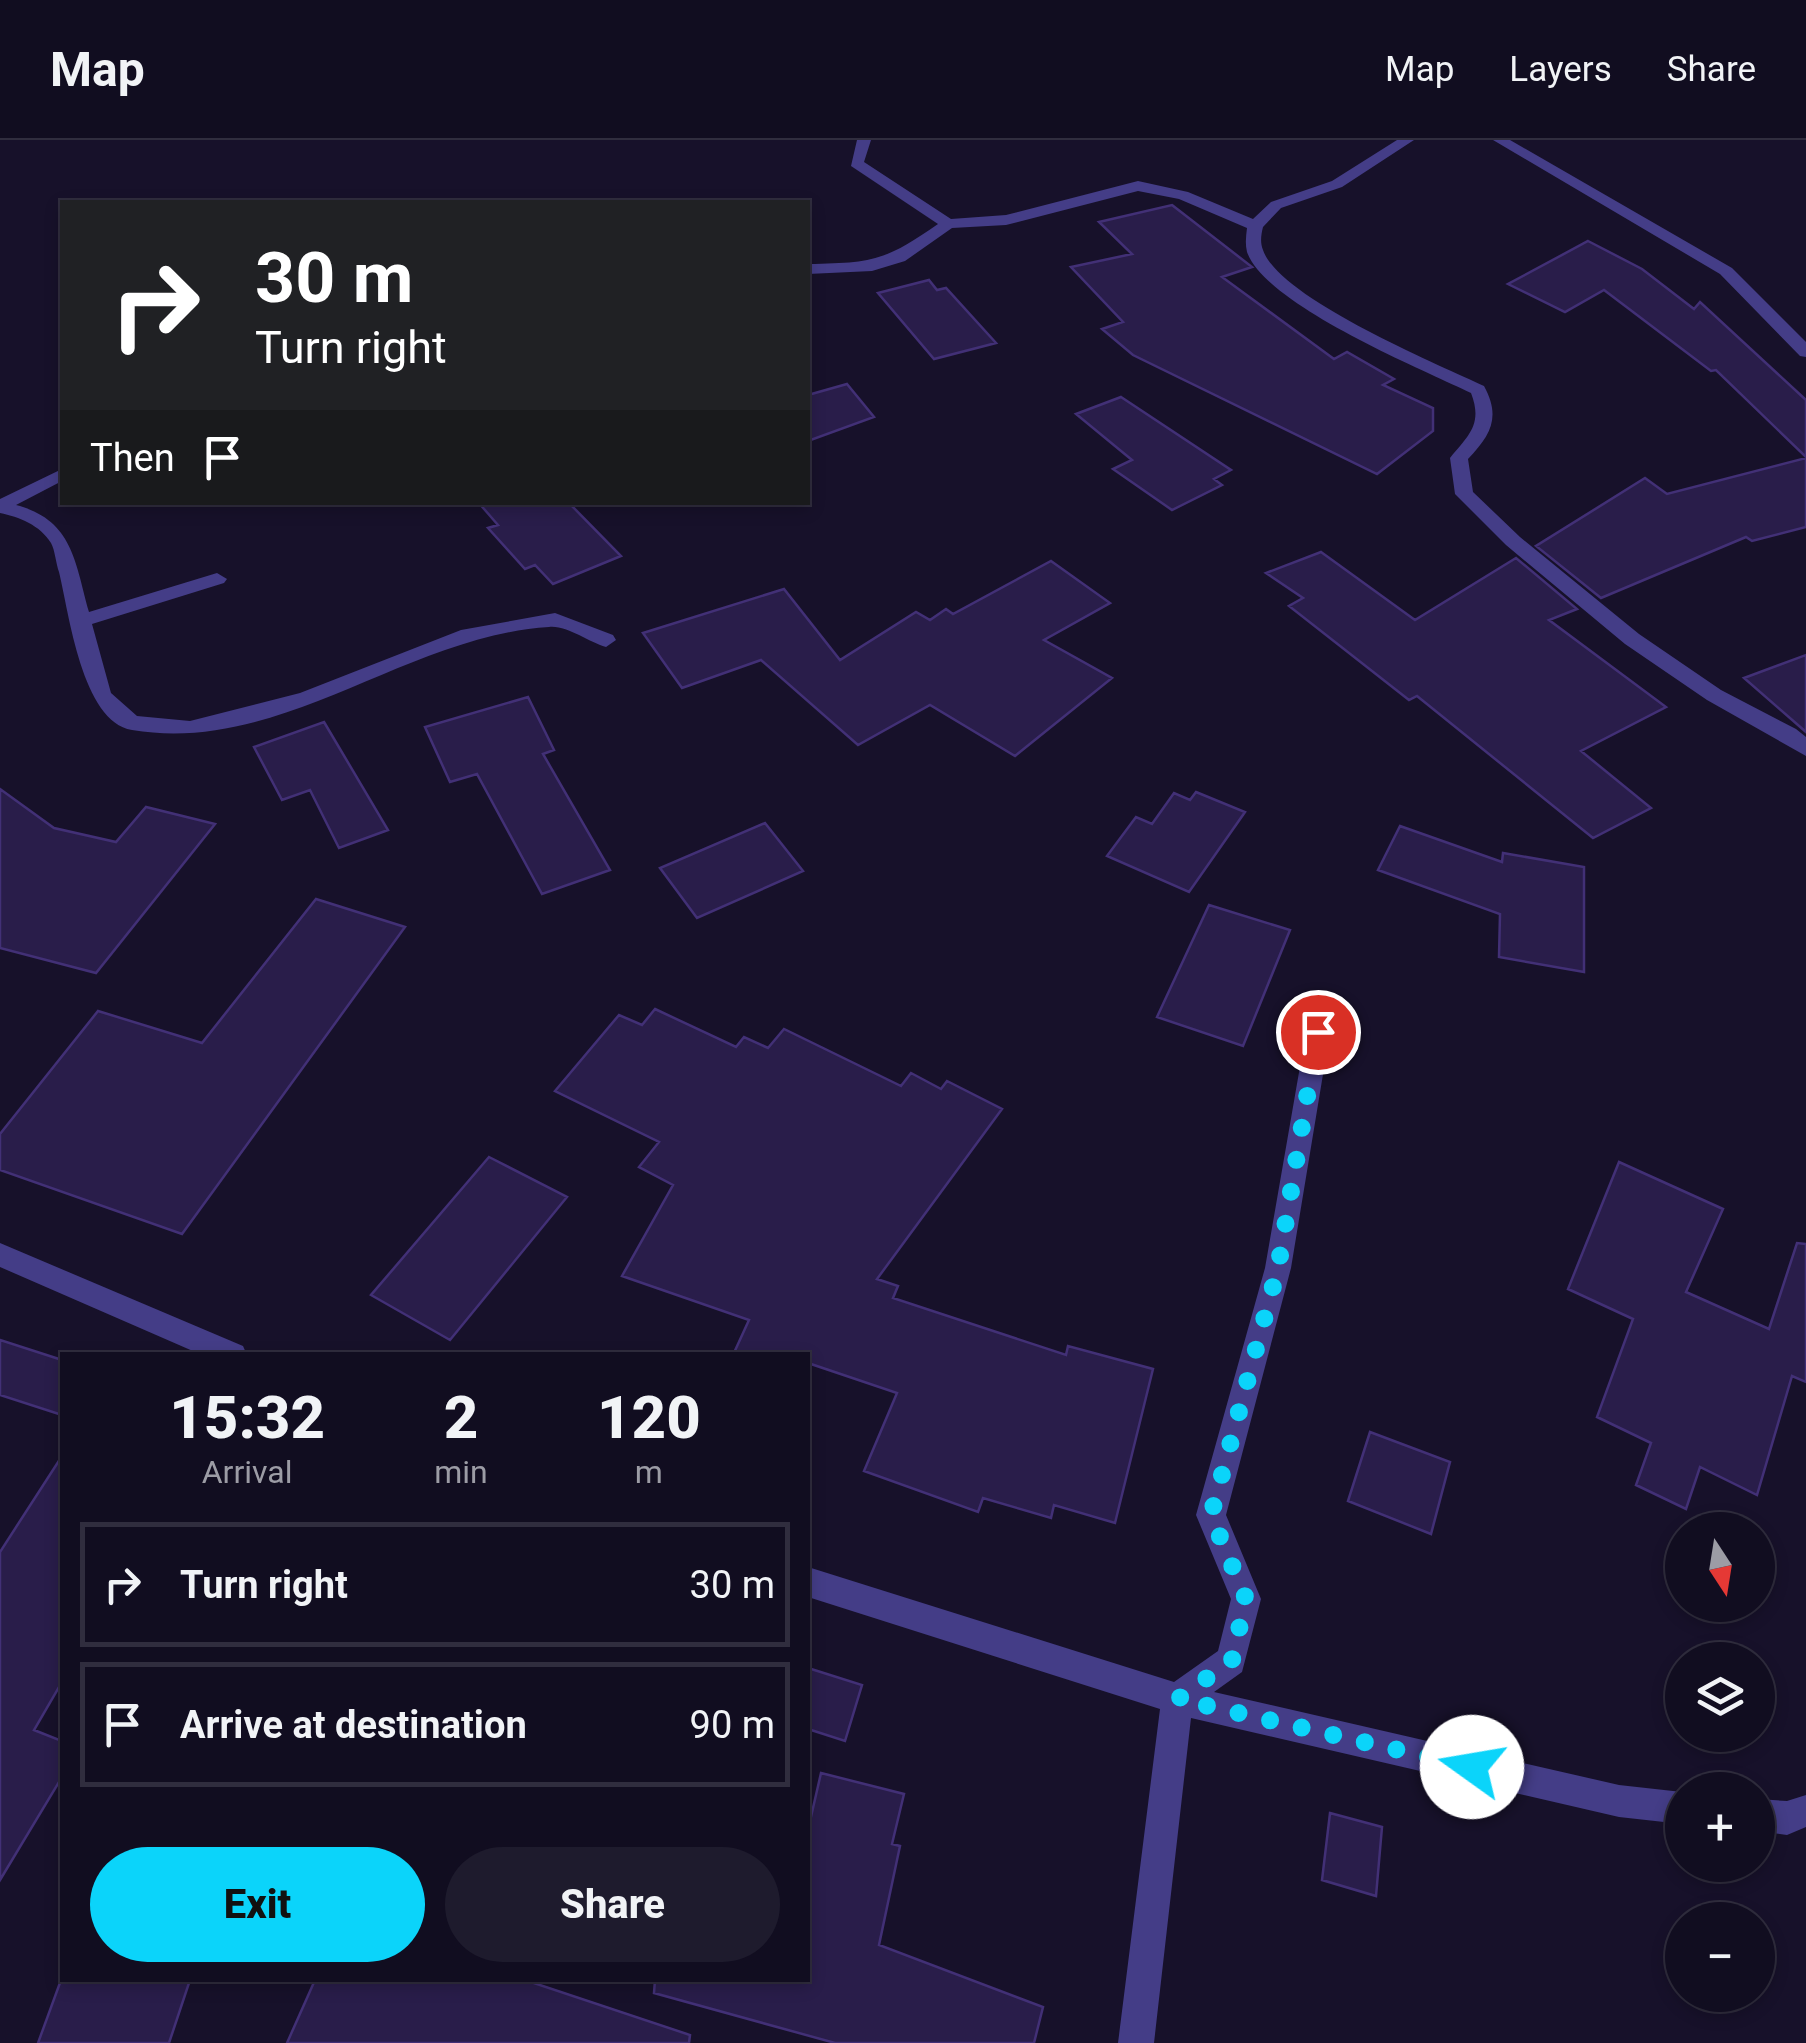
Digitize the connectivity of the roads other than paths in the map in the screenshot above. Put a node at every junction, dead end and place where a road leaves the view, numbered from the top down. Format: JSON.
{"nodes":[{"id":1,"x":864,"y":140,"type":"edge"},
{"id":2,"x":1407,"y":140,"type":"edge"},
{"id":3,"x":1500,"y":140,"type":"edge"},
{"id":4,"x":948,"y":224,"type":"junction"},
{"id":5,"x":1255,"y":226,"type":"junction"},
{"id":6,"x":810,"y":269,"type":"edge"},
{"id":7,"x":1806,"y":352,"type":"edge"},
{"id":8,"x":60,"y":475,"type":"edge"},
{"id":9,"x":0,"y":507,"type":"edge"},
{"id":10,"x":217,"y":579,"type":"dead end"},
{"id":11,"x":81,"y":621,"type":"junction"},
{"id":12,"x":606,"y":640,"type":"dead end"},
{"id":13,"x":1806,"y":749,"type":"edge"},
{"id":14,"x":1318,"y":1032,"type":"dead end"},
{"id":15,"x":0,"y":1255,"type":"edge"},
{"id":16,"x":227,"y":1352,"type":"edge"},
{"id":17,"x":810,"y":1583,"type":"edge"},
{"id":18,"x":1178,"y":1699,"type":"junction"},
{"id":19,"x":1665,"y":1806,"type":"edge"},
{"id":20,"x":1806,"y":1810,"type":"edge"},
{"id":21,"x":1775,"y":1817,"type":"edge"},
{"id":22,"x":1136,"y":2043,"type":"edge"}],
"edges":[{"from":1,"to":4,"type":"street"},
{"from":2,"to":5,"type":"street"},
{"from":3,"to":7,"type":"street"},
{"from":4,"to":5,"type":"street"},
{"from":4,"to":6,"type":"street"},
{"from":5,"to":13,"type":"street"},
{"from":8,"to":9,"type":"street"},
{"from":9,"to":11,"type":"street"},
{"from":10,"to":11,"type":"street"},
{"from":11,"to":12,"type":"street"},
{"from":14,"to":18,"type":"street"},
{"from":15,"to":16,"type":"street"},
{"from":17,"to":18,"type":"street"},
{"from":18,"to":19,"type":"street"},
{"from":18,"to":22,"type":"street"},
{"from":20,"to":21,"type":"street"}]}
